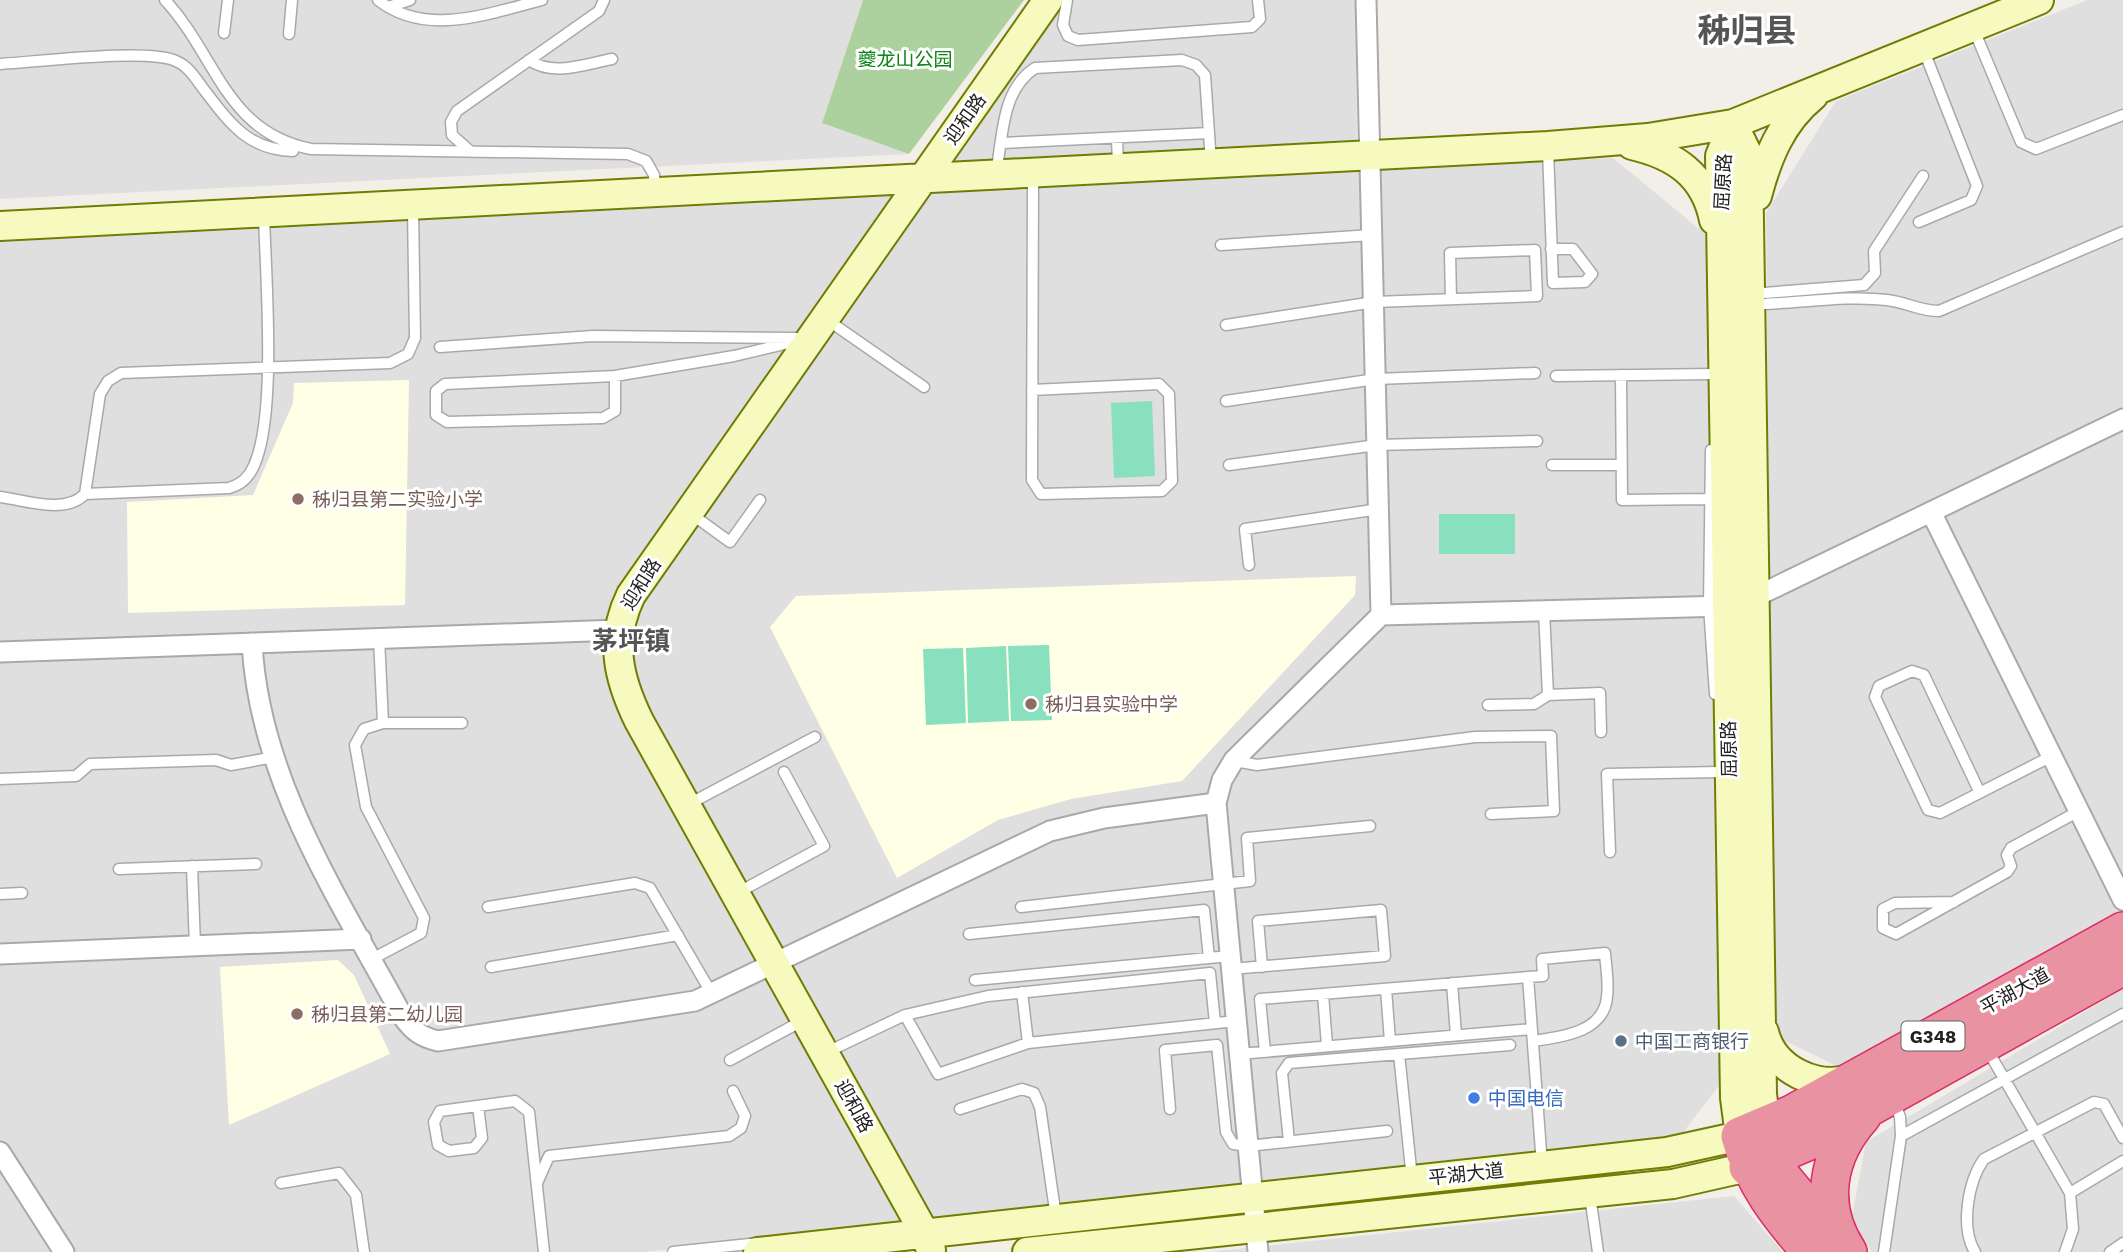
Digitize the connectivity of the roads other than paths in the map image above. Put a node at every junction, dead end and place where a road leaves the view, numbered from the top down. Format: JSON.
{"nodes":[{"id":1,"x":165,"y":0,"type":"edge"},
{"id":2,"x":228,"y":0,"type":"edge"},
{"id":3,"x":292,"y":0,"type":"edge"},
{"id":4,"x":378,"y":0,"type":"edge"},
{"id":5,"x":410,"y":0,"type":"edge"},
{"id":6,"x":542,"y":0,"type":"edge"},
{"id":7,"x":604,"y":0,"type":"edge"},
{"id":8,"x":1048,"y":0,"type":"edge"},
{"id":9,"x":1067,"y":0,"type":"edge"},
{"id":10,"x":1258,"y":0,"type":"edge"},
{"id":11,"x":1366,"y":0,"type":"edge"},
{"id":12,"x":2039,"y":0,"type":"edge"},
{"id":13,"x":387,"y":7,"type":"junction"},
{"id":14,"x":1973,"y":27,"type":"junction"},
{"id":15,"x":225,"y":33,"type":"dead end"},
{"id":16,"x":289,"y":34,"type":"dead end"},
{"id":17,"x":1923,"y":47,"type":"junction"},
{"id":18,"x":612,"y":59,"type":"dead end"},
{"id":19,"x":529,"y":60,"type":"junction"},
{"id":20,"x":0,"y":64,"type":"edge"},
{"id":21,"x":1824,"y":87,"type":"junction"},
{"id":22,"x":2123,"y":115,"type":"edge"},
{"id":23,"x":1733,"y":124,"type":"junction"},
{"id":24,"x":1209,"y":133,"type":"junction"},
{"id":25,"x":1116,"y":138,"type":"junction"},
{"id":26,"x":1605,"y":142,"type":"junction"},
{"id":27,"x":1002,"y":143,"type":"junction"},
{"id":28,"x":1548,"y":146,"type":"junction"},
{"id":29,"x":311,"y":149,"type":"junction"},
{"id":30,"x":471,"y":152,"type":"junction"},
{"id":31,"x":1370,"y":155,"type":"junction"},
{"id":32,"x":1211,"y":163,"type":"junction"},
{"id":33,"x":1118,"y":168,"type":"junction"},
{"id":34,"x":1034,"y":172,"type":"junction"},
{"id":35,"x":996,"y":174,"type":"junction"},
{"id":36,"x":1923,"y":176,"type":"dead end"},
{"id":37,"x":923,"y":178,"type":"junction"},
{"id":38,"x":655,"y":192,"type":"junction"},
{"id":39,"x":413,"y":204,"type":"junction"},
{"id":40,"x":264,"y":212,"type":"junction"},
{"id":41,"x":1919,"y":222,"type":"dead end"},
{"id":42,"x":0,"y":226,"type":"edge"},
{"id":43,"x":2123,"y":232,"type":"edge"},
{"id":44,"x":1372,"y":235,"type":"junction"},
{"id":45,"x":1749,"y":240,"type":"junction"},
{"id":46,"x":1221,"y":246,"type":"dead end"},
{"id":47,"x":1551,"y":249,"type":"junction"},
{"id":48,"x":1722,"y":262,"type":"junction"},
{"id":49,"x":1764,"y":293,"type":"dead end"},
{"id":50,"x":1451,"y":299,"type":"junction"},
{"id":51,"x":1374,"y":302,"type":"junction"},
{"id":52,"x":1762,"y":304,"type":"dead end"},
{"id":53,"x":1226,"y":326,"type":"dead end"},
{"id":54,"x":818,"y":328,"type":"junction"},
{"id":55,"x":440,"y":347,"type":"dead end"},
{"id":56,"x":266,"y":368,"type":"junction"},
{"id":57,"x":1535,"y":373,"type":"dead end"},
{"id":58,"x":1714,"y":374,"type":"junction"},
{"id":59,"x":615,"y":376,"type":"junction"},
{"id":60,"x":1556,"y":376,"type":"dead end"},
{"id":61,"x":1621,"y":376,"type":"junction"},
{"id":62,"x":1376,"y":379,"type":"junction"},
{"id":63,"x":924,"y":387,"type":"dead end"},
{"id":64,"x":1032,"y":390,"type":"junction"},
{"id":65,"x":1226,"y":401,"type":"dead end"},
{"id":66,"x":1713,"y":416,"type":"dead end"},
{"id":67,"x":2123,"y":419,"type":"edge"},
{"id":68,"x":1537,"y":441,"type":"dead end"},
{"id":69,"x":1712,"y":444,"type":"dead end"},
{"id":70,"x":1377,"y":445,"type":"junction"},
{"id":71,"x":1229,"y":465,"type":"dead end"},
{"id":72,"x":1552,"y":465,"type":"dead end"},
{"id":73,"x":1621,"y":465,"type":"junction"},
{"id":74,"x":85,"y":494,"type":"junction"},
{"id":75,"x":0,"y":497,"type":"edge"},
{"id":76,"x":1709,"y":499,"type":"junction"},
{"id":77,"x":760,"y":500,"type":"dead end"},
{"id":78,"x":1379,"y":509,"type":"junction"},
{"id":79,"x":689,"y":512,"type":"junction"},
{"id":80,"x":1931,"y":512,"type":"junction"},
{"id":81,"x":1250,"y":565,"type":"dead end"},
{"id":82,"x":1755,"y":597,"type":"junction"},
{"id":83,"x":1718,"y":606,"type":"junction"},
{"id":84,"x":1544,"y":611,"type":"junction"},
{"id":85,"x":1381,"y":615,"type":"junction"},
{"id":86,"x":618,"y":630,"type":"junction"},
{"id":87,"x":379,"y":638,"type":"junction"},
{"id":88,"x":252,"y":643,"type":"junction"},
{"id":89,"x":0,"y":652,"type":"edge"},
{"id":90,"x":1548,"y":695,"type":"junction"},
{"id":91,"x":1716,"y":703,"type":"dead end"},
{"id":92,"x":1488,"y":705,"type":"dead end"},
{"id":93,"x":1717,"y":717,"type":"dead end"},
{"id":94,"x":383,"y":723,"type":"junction"},
{"id":95,"x":462,"y":723,"type":"dead end"},
{"id":96,"x":1601,"y":732,"type":"dead end"},
{"id":97,"x":815,"y":737,"type":"dead end"},
{"id":98,"x":2052,"y":756,"type":"junction"},
{"id":99,"x":274,"y":757,"type":"junction"},
{"id":100,"x":1234,"y":760,"type":"junction"},
{"id":101,"x":784,"y":772,"type":"dead end"},
{"id":102,"x":1720,"y":772,"type":"junction"},
{"id":103,"x":0,"y":779,"type":"edge"},
{"id":104,"x":1980,"y":793,"type":"junction"},
{"id":105,"x":1216,"y":803,"type":"junction"},
{"id":106,"x":685,"y":805,"type":"junction"},
{"id":107,"x":2079,"y":811,"type":"junction"},
{"id":108,"x":1491,"y":814,"type":"dead end"},
{"id":109,"x":1370,"y":826,"type":"dead end"},
{"id":110,"x":1610,"y":852,"type":"dead end"},
{"id":111,"x":256,"y":864,"type":"dead end"},
{"id":112,"x":192,"y":866,"type":"junction"},
{"id":113,"x":120,"y":869,"type":"dead end"},
{"id":114,"x":1223,"y":884,"type":"junction"},
{"id":115,"x":22,"y":893,"type":"dead end"},
{"id":116,"x":0,"y":894,"type":"edge"},
{"id":117,"x":735,"y":894,"type":"junction"},
{"id":118,"x":2123,"y":900,"type":"edge"},
{"id":119,"x":1954,"y":902,"type":"junction"},
{"id":120,"x":488,"y":907,"type":"dead end"},
{"id":121,"x":1021,"y":907,"type":"dead end"},
{"id":122,"x":2123,"y":931,"type":"edge"},
{"id":123,"x":969,"y":934,"type":"dead end"},
{"id":124,"x":678,"y":935,"type":"junction"},
{"id":125,"x":361,"y":939,"type":"junction"},
{"id":126,"x":195,"y":946,"type":"junction"},
{"id":127,"x":0,"y":954,"type":"edge"},
{"id":128,"x":1209,"y":958,"type":"junction"},
{"id":129,"x":372,"y":959,"type":"junction"},
{"id":130,"x":774,"y":963,"type":"junction"},
{"id":131,"x":1231,"y":963,"type":"junction"},
{"id":132,"x":2123,"y":966,"type":"edge"},
{"id":133,"x":491,"y":967,"type":"dead end"},
{"id":134,"x":1262,"y":967,"type":"junction"},
{"id":135,"x":1528,"y":976,"type":"junction"},
{"id":136,"x":975,"y":980,"type":"dead end"},
{"id":137,"x":1452,"y":983,"type":"junction"},
{"id":138,"x":1387,"y":989,"type":"junction"},
{"id":139,"x":1022,"y":992,"type":"junction"},
{"id":140,"x":712,"y":994,"type":"junction"},
{"id":141,"x":1323,"y":994,"type":"junction"},
{"id":142,"x":2123,"y":1014,"type":"edge"},
{"id":143,"x":905,"y":1015,"type":"junction"},
{"id":144,"x":805,"y":1019,"type":"junction"},
{"id":145,"x":1761,"y":1019,"type":"junction"},
{"id":146,"x":1236,"y":1021,"type":"junction"},
{"id":147,"x":1215,"y":1023,"type":"junction"},
{"id":148,"x":1532,"y":1029,"type":"junction"},
{"id":149,"x":1456,"y":1035,"type":"junction"},
{"id":150,"x":1390,"y":1041,"type":"junction"},
{"id":151,"x":1533,"y":1041,"type":"junction"},
{"id":152,"x":1028,"y":1043,"type":"junction"},
{"id":153,"x":1734,"y":1043,"type":"junction"},
{"id":154,"x":1510,"y":1045,"type":"dead end"},
{"id":155,"x":1327,"y":1046,"type":"junction"},
{"id":156,"x":1265,"y":1052,"type":"junction"},
{"id":157,"x":825,"y":1053,"type":"junction"},
{"id":158,"x":1239,"y":1054,"type":"junction"},
{"id":159,"x":1399,"y":1054,"type":"junction"},
{"id":160,"x":1991,"y":1056,"type":"dead end"},
{"id":161,"x":730,"y":1060,"type":"dead end"},
{"id":162,"x":2004,"y":1079,"type":"junction"},
{"id":163,"x":733,"y":1091,"type":"dead end"},
{"id":164,"x":1878,"y":1091,"type":"junction"},
{"id":165,"x":478,"y":1106,"type":"junction"},
{"id":166,"x":960,"y":1109,"type":"dead end"},
{"id":167,"x":1170,"y":1109,"type":"dead end"},
{"id":168,"x":1387,"y":1130,"type":"dead end"},
{"id":169,"x":2035,"y":1132,"type":"junction"},
{"id":170,"x":1901,"y":1136,"type":"junction"},
{"id":171,"x":2123,"y":1138,"type":"edge"},
{"id":172,"x":1289,"y":1141,"type":"junction"},
{"id":173,"x":1248,"y":1146,"type":"junction"},
{"id":174,"x":1757,"y":1146,"type":"junction"},
{"id":175,"x":0,"y":1152,"type":"edge"},
{"id":176,"x":1537,"y":1157,"type":"junction"},
{"id":177,"x":2123,"y":1161,"type":"edge"},
{"id":178,"x":1450,"y":1164,"type":"dead end"},
{"id":179,"x":1411,"y":1169,"type":"junction"},
{"id":180,"x":281,"y":1183,"type":"dead end"},
{"id":181,"x":537,"y":1185,"type":"junction"},
{"id":182,"x":1590,"y":1192,"type":"junction"},
{"id":183,"x":1252,"y":1193,"type":"junction"},
{"id":184,"x":2070,"y":1193,"type":"junction"},
{"id":185,"x":1055,"y":1210,"type":"junction"},
{"id":186,"x":926,"y":1237,"type":"edge"},
{"id":187,"x":1257,"y":1240,"type":"edge"},
{"id":188,"x":2123,"y":1243,"type":"edge"},
{"id":189,"x":64,"y":1252,"type":"edge"},
{"id":190,"x":364,"y":1252,"type":"edge"},
{"id":191,"x":544,"y":1252,"type":"edge"},
{"id":192,"x":673,"y":1252,"type":"edge"},
{"id":193,"x":758,"y":1252,"type":"edge"},
{"id":194,"x":1027,"y":1252,"type":"edge"},
{"id":195,"x":1598,"y":1252,"type":"edge"},
{"id":196,"x":1809,"y":1252,"type":"edge"},
{"id":197,"x":1847,"y":1252,"type":"edge"},
{"id":198,"x":1884,"y":1252,"type":"edge"},
{"id":199,"x":1975,"y":1252,"type":"edge"},
{"id":200,"x":2065,"y":1252,"type":"edge"},
{"id":201,"x":2110,"y":1252,"type":"edge"}],
"edges":[{"from":1,"to":29,"type":"lane"},
{"from":2,"to":15,"type":"lane"},
{"from":3,"to":16,"type":"lane"},
{"from":4,"to":13,"type":"lane"},
{"from":5,"to":13,"type":"lane"},
{"from":6,"to":13,"type":"lane"},
{"from":7,"to":19,"type":"lane"},
{"from":8,"to":37,"type":"main road","name":"迎和路"},
{"from":9,"to":10,"type":"lane"},
{"from":11,"to":31,"type":"street"},
{"from":12,"to":14,"type":"main road"},
{"from":14,"to":17,"type":"main road"},
{"from":14,"to":22,"type":"lane"},
{"from":17,"to":21,"type":"main road"},
{"from":17,"to":41,"type":"lane"},
{"from":18,"to":19,"type":"lane"},
{"from":19,"to":30,"type":"lane"},
{"from":20,"to":29,"type":"lane"},
{"from":21,"to":23,"type":"main road"},
{"from":21,"to":45,"type":"main road"},
{"from":23,"to":26,"type":"main road"},
{"from":23,"to":45,"type":"main road","name":"屈原路"},
{"from":23,"to":48,"type":"main road","name":"屈原路"},
{"from":24,"to":25,"type":"lane"},
{"from":24,"to":27,"type":"lane"},
{"from":24,"to":32,"type":"lane"},
{"from":25,"to":27,"type":"lane"},
{"from":25,"to":33,"type":"lane"},
{"from":26,"to":28,"type":"main road"},
{"from":26,"to":48,"type":"main road"},
{"from":27,"to":35,"type":"lane"},
{"from":28,"to":31,"type":"main road"},
{"from":28,"to":47,"type":"lane"},
{"from":29,"to":30,"type":"lane"},
{"from":30,"to":38,"type":"lane"},
{"from":31,"to":32,"type":"main road"},
{"from":31,"to":44,"type":"street"},
{"from":32,"to":33,"type":"main road"},
{"from":33,"to":34,"type":"main road"},
{"from":34,"to":35,"type":"main road"},
{"from":34,"to":64,"type":"lane"},
{"from":35,"to":37,"type":"main road"},
{"from":36,"to":49,"type":"lane"},
{"from":37,"to":38,"type":"main road"},
{"from":37,"to":54,"type":"main road","name":"迎和路"},
{"from":38,"to":39,"type":"main road"},
{"from":39,"to":40,"type":"main road"},
{"from":39,"to":56,"type":"lane"},
{"from":40,"to":42,"type":"main road"},
{"from":40,"to":56,"type":"lane"},
{"from":43,"to":52,"type":"lane"},
{"from":44,"to":46,"type":"lane"},
{"from":44,"to":51,"type":"street"},
{"from":45,"to":82,"type":"main road","name":"屈原路"},
{"from":47,"to":47,"type":"lane"},
{"from":48,"to":58,"type":"lane"},
{"from":48,"to":83,"type":"main road","name":"屈原路"},
{"from":50,"to":50,"type":"lane"},
{"from":50,"to":51,"type":"lane"},
{"from":51,"to":53,"type":"lane"},
{"from":51,"to":62,"type":"street"},
{"from":54,"to":55,"type":"lane"},
{"from":54,"to":59,"type":"lane"},
{"from":54,"to":63,"type":"lane"},
{"from":54,"to":79,"type":"main road","name":"迎和路"},
{"from":56,"to":74,"type":"lane"},
{"from":56,"to":74,"type":"lane"},
{"from":57,"to":62,"type":"lane"},
{"from":58,"to":61,"type":"lane"},
{"from":58,"to":66,"type":"lane"},
{"from":59,"to":59,"type":"lane"},
{"from":60,"to":61,"type":"lane"},
{"from":61,"to":73,"type":"lane"},
{"from":62,"to":65,"type":"lane"},
{"from":62,"to":70,"type":"street"},
{"from":64,"to":64,"type":"lane"},
{"from":67,"to":80,"type":"street"},
{"from":68,"to":70,"type":"lane"},
{"from":69,"to":76,"type":"lane"},
{"from":70,"to":71,"type":"lane"},
{"from":70,"to":78,"type":"street"},
{"from":72,"to":73,"type":"lane"},
{"from":73,"to":76,"type":"lane"},
{"from":74,"to":75,"type":"lane"},
{"from":76,"to":83,"type":"lane"},
{"from":77,"to":79,"type":"lane"},
{"from":78,"to":81,"type":"lane"},
{"from":78,"to":85,"type":"street"},
{"from":79,"to":86,"type":"main road","name":"迎和路"},
{"from":80,"to":82,"type":"street"},
{"from":80,"to":98,"type":"street"},
{"from":82,"to":83,"type":"street"},
{"from":82,"to":145,"type":"main road","name":"屈原路"},
{"from":83,"to":84,"type":"street"},
{"from":83,"to":91,"type":"lane"},
{"from":83,"to":153,"type":"main road","name":"屈原路"},
{"from":84,"to":85,"type":"street"},
{"from":84,"to":90,"type":"lane"},
{"from":85,"to":100,"type":"street"},
{"from":86,"to":87,"type":"street"},
{"from":86,"to":106,"type":"main road","name":"迎和路"},
{"from":87,"to":88,"type":"street"},
{"from":87,"to":94,"type":"lane"},
{"from":88,"to":89,"type":"street"},
{"from":88,"to":99,"type":"street"},
{"from":90,"to":92,"type":"lane"},
{"from":90,"to":96,"type":"lane"},
{"from":93,"to":102,"type":"lane"},
{"from":94,"to":95,"type":"lane"},
{"from":94,"to":129,"type":"lane"},
{"from":97,"to":106,"type":"lane"},
{"from":98,"to":104,"type":"lane"},
{"from":98,"to":107,"type":"street"},
{"from":99,"to":103,"type":"lane"},
{"from":99,"to":125,"type":"street"},
{"from":100,"to":105,"type":"street"},
{"from":100,"to":108,"type":"lane"},
{"from":101,"to":117,"type":"lane"},
{"from":102,"to":110,"type":"lane"},
{"from":102,"to":153,"type":"lane"},
{"from":104,"to":104,"type":"lane"},
{"from":105,"to":114,"type":"street"},
{"from":105,"to":130,"type":"street"},
{"from":106,"to":117,"type":"main road","name":"迎和路"},
{"from":107,"to":118,"type":"street"},
{"from":107,"to":119,"type":"lane"},
{"from":109,"to":114,"type":"lane"},
{"from":111,"to":112,"type":"lane"},
{"from":112,"to":113,"type":"lane"},
{"from":112,"to":126,"type":"lane"},
{"from":114,"to":121,"type":"lane"},
{"from":114,"to":131,"type":"street"},
{"from":115,"to":116,"type":"lane"},
{"from":117,"to":130,"type":"main road","name":"迎和路"},
{"from":119,"to":119,"type":"lane"},
{"from":120,"to":124,"type":"lane"},
{"from":122,"to":164,"type":"highway","name":"平湖大道","number":"G348"},
{"from":123,"to":128,"type":"lane"},
{"from":124,"to":133,"type":"lane"},
{"from":124,"to":140,"type":"lane"},
{"from":125,"to":126,"type":"street"},
{"from":125,"to":129,"type":"street"},
{"from":126,"to":127,"type":"street"},
{"from":128,"to":131,"type":"lane"},
{"from":128,"to":136,"type":"lane"},
{"from":129,"to":140,"type":"street"},
{"from":130,"to":140,"type":"street"},
{"from":130,"to":144,"type":"main road","name":"迎和路"},
{"from":131,"to":134,"type":"lane"},
{"from":131,"to":146,"type":"street"},
{"from":132,"to":164,"type":"highway","name":"平湖大道","number":"G348"},
{"from":134,"to":134,"type":"lane"},
{"from":135,"to":137,"type":"lane"},
{"from":135,"to":148,"type":"lane"},
{"from":135,"to":151,"type":"lane"},
{"from":137,"to":138,"type":"lane"},
{"from":137,"to":149,"type":"lane"},
{"from":138,"to":141,"type":"lane"},
{"from":138,"to":150,"type":"lane"},
{"from":139,"to":143,"type":"lane"},
{"from":139,"to":147,"type":"lane"},
{"from":139,"to":152,"type":"lane"},
{"from":141,"to":155,"type":"lane"},
{"from":141,"to":156,"type":"lane"},
{"from":142,"to":162,"type":"lane"},
{"from":143,"to":152,"type":"lane"},
{"from":143,"to":157,"type":"lane"},
{"from":144,"to":157,"type":"main road","name":"迎和路"},
{"from":144,"to":161,"type":"lane"},
{"from":145,"to":164,"type":"main road"},
{"from":145,"to":174,"type":"main road","name":"屈原路"},
{"from":146,"to":147,"type":"lane"},
{"from":146,"to":158,"type":"street"},
{"from":147,"to":152,"type":"lane"},
{"from":148,"to":149,"type":"lane"},
{"from":148,"to":151,"type":"lane"},
{"from":149,"to":150,"type":"lane"},
{"from":150,"to":155,"type":"lane"},
{"from":151,"to":176,"type":"lane"},
{"from":153,"to":174,"type":"main road","name":"屈原路"},
{"from":154,"to":159,"type":"lane"},
{"from":155,"to":156,"type":"lane"},
{"from":156,"to":158,"type":"lane"},
{"from":157,"to":186,"type":"main road","name":"迎和路"},
{"from":158,"to":173,"type":"street"},
{"from":159,"to":172,"type":"lane"},
{"from":159,"to":179,"type":"lane"},
{"from":160,"to":162,"type":"lane"},
{"from":162,"to":169,"type":"lane"},
{"from":162,"to":170,"type":"lane"},
{"from":163,"to":181,"type":"lane"},
{"from":164,"to":170,"type":"lane"},
{"from":164,"to":174,"type":"highway","name":"平湖大道","number":"G348"},
{"from":164,"to":197,"type":"highway"},
{"from":165,"to":165,"type":"lane"},
{"from":165,"to":181,"type":"lane"},
{"from":166,"to":185,"type":"lane"},
{"from":167,"to":173,"type":"lane"},
{"from":168,"to":172,"type":"lane"},
{"from":169,"to":171,"type":"lane"},
{"from":169,"to":184,"type":"lane"},
{"from":169,"to":199,"type":"lane"},
{"from":170,"to":198,"type":"lane"},
{"from":172,"to":173,"type":"lane"},
{"from":173,"to":183,"type":"street"},
{"from":174,"to":176,"type":"main road","name":"平湖大道"},
{"from":174,"to":182,"type":"main road","name":"平湖大道"},
{"from":174,"to":196,"type":"highway","name":"屈原路"},
{"from":174,"to":197,"type":"highway","name":"屈原路"},
{"from":175,"to":189,"type":"street"},
{"from":176,"to":183,"type":"main road","name":"平湖大道"},
{"from":177,"to":184,"type":"lane"},
{"from":178,"to":179,"type":"lane"},
{"from":179,"to":183,"type":"lane"},
{"from":180,"to":190,"type":"lane"},
{"from":181,"to":191,"type":"lane"},
{"from":182,"to":187,"type":"main road","name":"平湖大道"},
{"from":182,"to":195,"type":"lane"},
{"from":183,"to":185,"type":"lane"},
{"from":183,"to":186,"type":"main road","name":"平湖大道"},
{"from":183,"to":187,"type":"street"},
{"from":184,"to":200,"type":"lane"},
{"from":185,"to":186,"type":"lane"},
{"from":186,"to":192,"type":"lane"},
{"from":186,"to":193,"type":"main road","name":"平湖大道"},
{"from":187,"to":194,"type":"main road","name":"平湖大道"},
{"from":188,"to":201,"type":"lane"}]}
